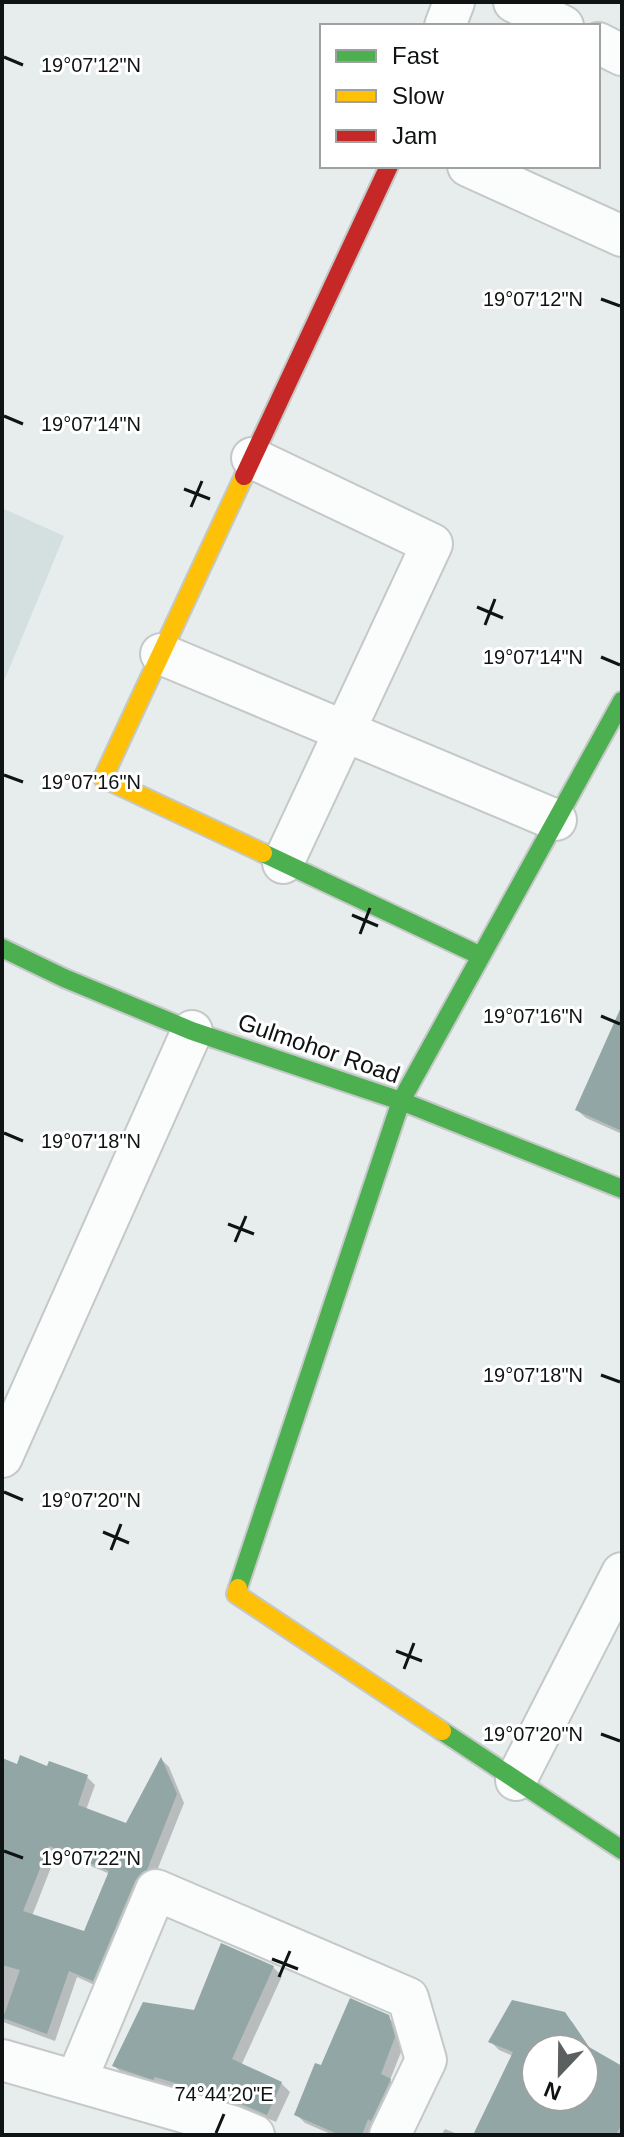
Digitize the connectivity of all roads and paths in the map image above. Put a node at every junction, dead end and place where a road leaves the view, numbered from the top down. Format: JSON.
{"nodes":[{"id":1,"x":454,"y":2,"type":"edge"},
{"id":2,"x":514,"y":2,"type":"edge"},
{"id":3,"x":446,"y":24,"type":"edge"},
{"id":4,"x":559,"y":24,"type":"edge"},
{"id":5,"x":600,"y":44,"type":"edge"},
{"id":6,"x":622,"y":55,"type":"edge"},
{"id":7,"x":388,"y":168,"type":"edge"},
{"id":8,"x":472,"y":168,"type":"edge"},
{"id":9,"x":622,"y":236,"type":"edge"},
{"id":10,"x":252,"y":458,"type":"junction"},
{"id":11,"x":161,"y":654,"type":"junction"},
{"id":12,"x":622,"y":701,"type":"edge"},
{"id":13,"x":344,"y":731,"type":"junction"},
{"id":14,"x":556,"y":820,"type":"junction"},
{"id":15,"x":283,"y":863,"type":"junction"},
{"id":16,"x":2,"y":948,"type":"edge"},
{"id":17,"x":481,"y":956,"type":"junction"},
{"id":18,"x":192,"y":1031,"type":"junction"},
{"id":19,"x":401,"y":1101,"type":"junction"},
{"id":20,"x":622,"y":1189,"type":"edge"},
{"id":21,"x":2,"y":1457,"type":"edge"},
{"id":22,"x":622,"y":1573,"type":"edge"},
{"id":23,"x":516,"y":1780,"type":"junction"},
{"id":24,"x":622,"y":1850,"type":"edge"},
{"id":25,"x":2,"y":2060,"type":"edge"},
{"id":26,"x":76,"y":2081,"type":"junction"},
{"id":27,"x":254,"y":2135,"type":"edge"},
{"id":28,"x":390,"y":2135,"type":"edge"}],
"edges":[{"from":1,"to":3,"type":"street"},
{"from":2,"to":4,"type":"street"},
{"from":5,"to":6,"type":"street"},
{"from":7,"to":10,"type":"street"},
{"from":8,"to":9,"type":"street"},
{"from":10,"to":11,"type":"street"},
{"from":10,"to":13,"type":"street"},
{"from":11,"to":13,"type":"street"},
{"from":11,"to":15,"type":"street"},
{"from":12,"to":14,"type":"street"},
{"from":13,"to":14,"type":"street"},
{"from":13,"to":15,"type":"street"},
{"from":14,"to":17,"type":"street"},
{"from":15,"to":17,"type":"street"},
{"from":16,"to":18,"type":"street","name":"Gulmohor Road"},
{"from":17,"to":19,"type":"street"},
{"from":18,"to":19,"type":"street","name":"Gulmohor Road"},
{"from":18,"to":21,"type":"street"},
{"from":19,"to":20,"type":"street","name":"Gulmohor Road"},
{"from":19,"to":23,"type":"street"},
{"from":22,"to":23,"type":"street"},
{"from":23,"to":24,"type":"street"},
{"from":25,"to":26,"type":"street"},
{"from":26,"to":27,"type":"street"},
{"from":26,"to":28,"type":"street"}]}
